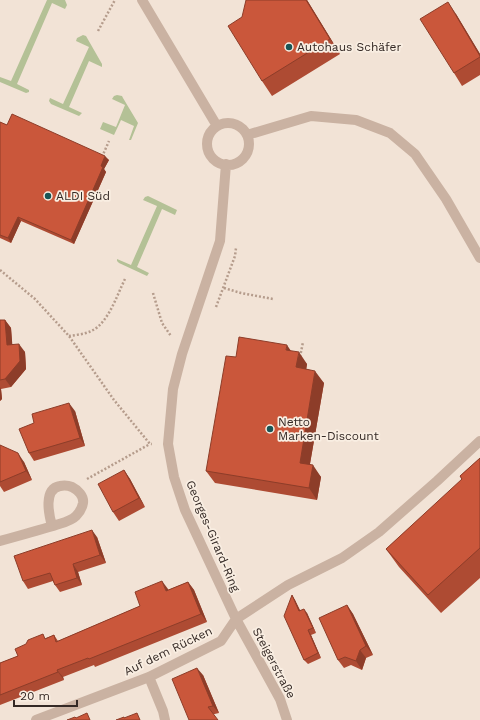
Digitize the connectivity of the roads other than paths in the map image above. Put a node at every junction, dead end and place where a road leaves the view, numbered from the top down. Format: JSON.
{"nodes":[{"id":1,"x":142,"y":0,"type":"edge"},
{"id":2,"x":217,"y":126,"type":"junction"},
{"id":3,"x":247,"y":135,"type":"junction"},
{"id":4,"x":226,"y":164,"type":"junction"},
{"id":5,"x":480,"y":258,"type":"edge"},
{"id":6,"x":480,"y":441,"type":"edge"},
{"id":7,"x":52,"y":526,"type":"junction"},
{"id":8,"x":0,"y":541,"type":"edge"},
{"id":9,"x":236,"y":619,"type":"junction"},
{"id":10,"x":149,"y":677,"type":"junction"},
{"id":11,"x":36,"y":720,"type":"edge"},
{"id":12,"x":165,"y":720,"type":"edge"},
{"id":13,"x":287,"y":720,"type":"edge"}],
"edges":[{"from":1,"to":2,"type":"street"},
{"from":2,"to":3,"type":"street"},
{"from":2,"to":4,"type":"street"},
{"from":3,"to":4,"type":"street"},
{"from":3,"to":5,"type":"street"},
{"from":4,"to":9,"type":"street","name":"Georges-Girard-Ring"},
{"from":6,"to":9,"type":"street"},
{"from":7,"to":7,"type":"street"},
{"from":7,"to":8,"type":"street"},
{"from":9,"to":10,"type":"street","name":"Auf dem Rücken"},
{"from":9,"to":13,"type":"street","name":"Steigerstraße"},
{"from":10,"to":11,"type":"street","name":"Auf dem Rücken"},
{"from":10,"to":12,"type":"street"}]}
